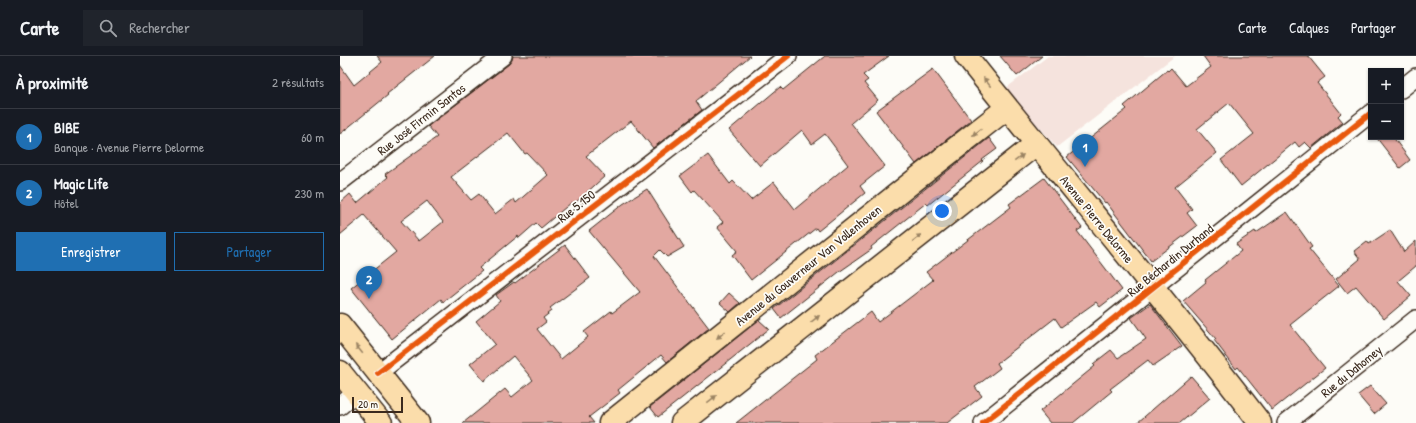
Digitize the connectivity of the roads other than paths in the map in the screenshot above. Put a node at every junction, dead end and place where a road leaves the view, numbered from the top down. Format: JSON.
{"nodes":[{"id":1,"x":503,"y":56,"type":"edge"},
{"id":2,"x":788,"y":56,"type":"edge"},
{"id":3,"x":966,"y":56,"type":"edge"},
{"id":4,"x":1416,"y":77,"type":"edge"},
{"id":5,"x":1404,"y":87,"type":"edge"},
{"id":6,"x":1007,"y":108,"type":"junction"},
{"id":7,"x":1368,"y":115,"type":"edge"},
{"id":8,"x":1036,"y":144,"type":"junction"},
{"id":9,"x":340,"y":182,"type":"edge"},
{"id":10,"x":1153,"y":288,"type":"junction"},
{"id":11,"x":1416,"y":319,"type":"edge"},
{"id":12,"x":340,"y":325,"type":"edge"},
{"id":13,"x":340,"y":372,"type":"edge"},
{"id":14,"x":378,"y":373,"type":"junction"},
{"id":15,"x":348,"y":399,"type":"edge"},
{"id":16,"x":381,"y":423,"type":"edge"},
{"id":17,"x":418,"y":423,"type":"edge"},
{"id":18,"x":610,"y":423,"type":"edge"},
{"id":19,"x":682,"y":423,"type":"edge"},
{"id":20,"x":982,"y":423,"type":"edge"},
{"id":21,"x":1260,"y":423,"type":"edge"},
{"id":22,"x":1286,"y":423,"type":"edge"}],
"edges":[{"from":1,"to":9,"type":"street","name":"Rue José Firmin Santos"},
{"from":2,"to":14,"type":"street","name":"Rue 5.150"},
{"from":6,"to":3,"type":"main road","name":"Avenue Pierre Delorme","one_way":true},
{"from":4,"to":5,"type":"street"},
{"from":6,"to":8,"type":"main road","name":"Avenue Pierre Delorme"},
{"from":6,"to":18,"type":"main road","name":"Avenue du Gouverneur Van Vollenhoven","one_way":true},
{"from":7,"to":10,"type":"street","name":"Rue Béchardin Durhand"},
{"from":8,"to":10,"type":"main road","name":"Avenue Pierre Delorme"},
{"from":19,"to":8,"type":"main road","one_way":true},
{"from":10,"to":20,"type":"street","name":"Rue Béchardin Durhand"},
{"from":10,"to":21,"type":"main road","name":"Avenue Pierre Delorme"},
{"from":11,"to":22,"type":"street","name":"Rue du Dahomey"},
{"from":14,"to":12,"type":"main road","one_way":true},
{"from":13,"to":15,"type":"main road"},
{"from":14,"to":17,"type":"main road"},
{"from":15,"to":16,"type":"main road"}]}
